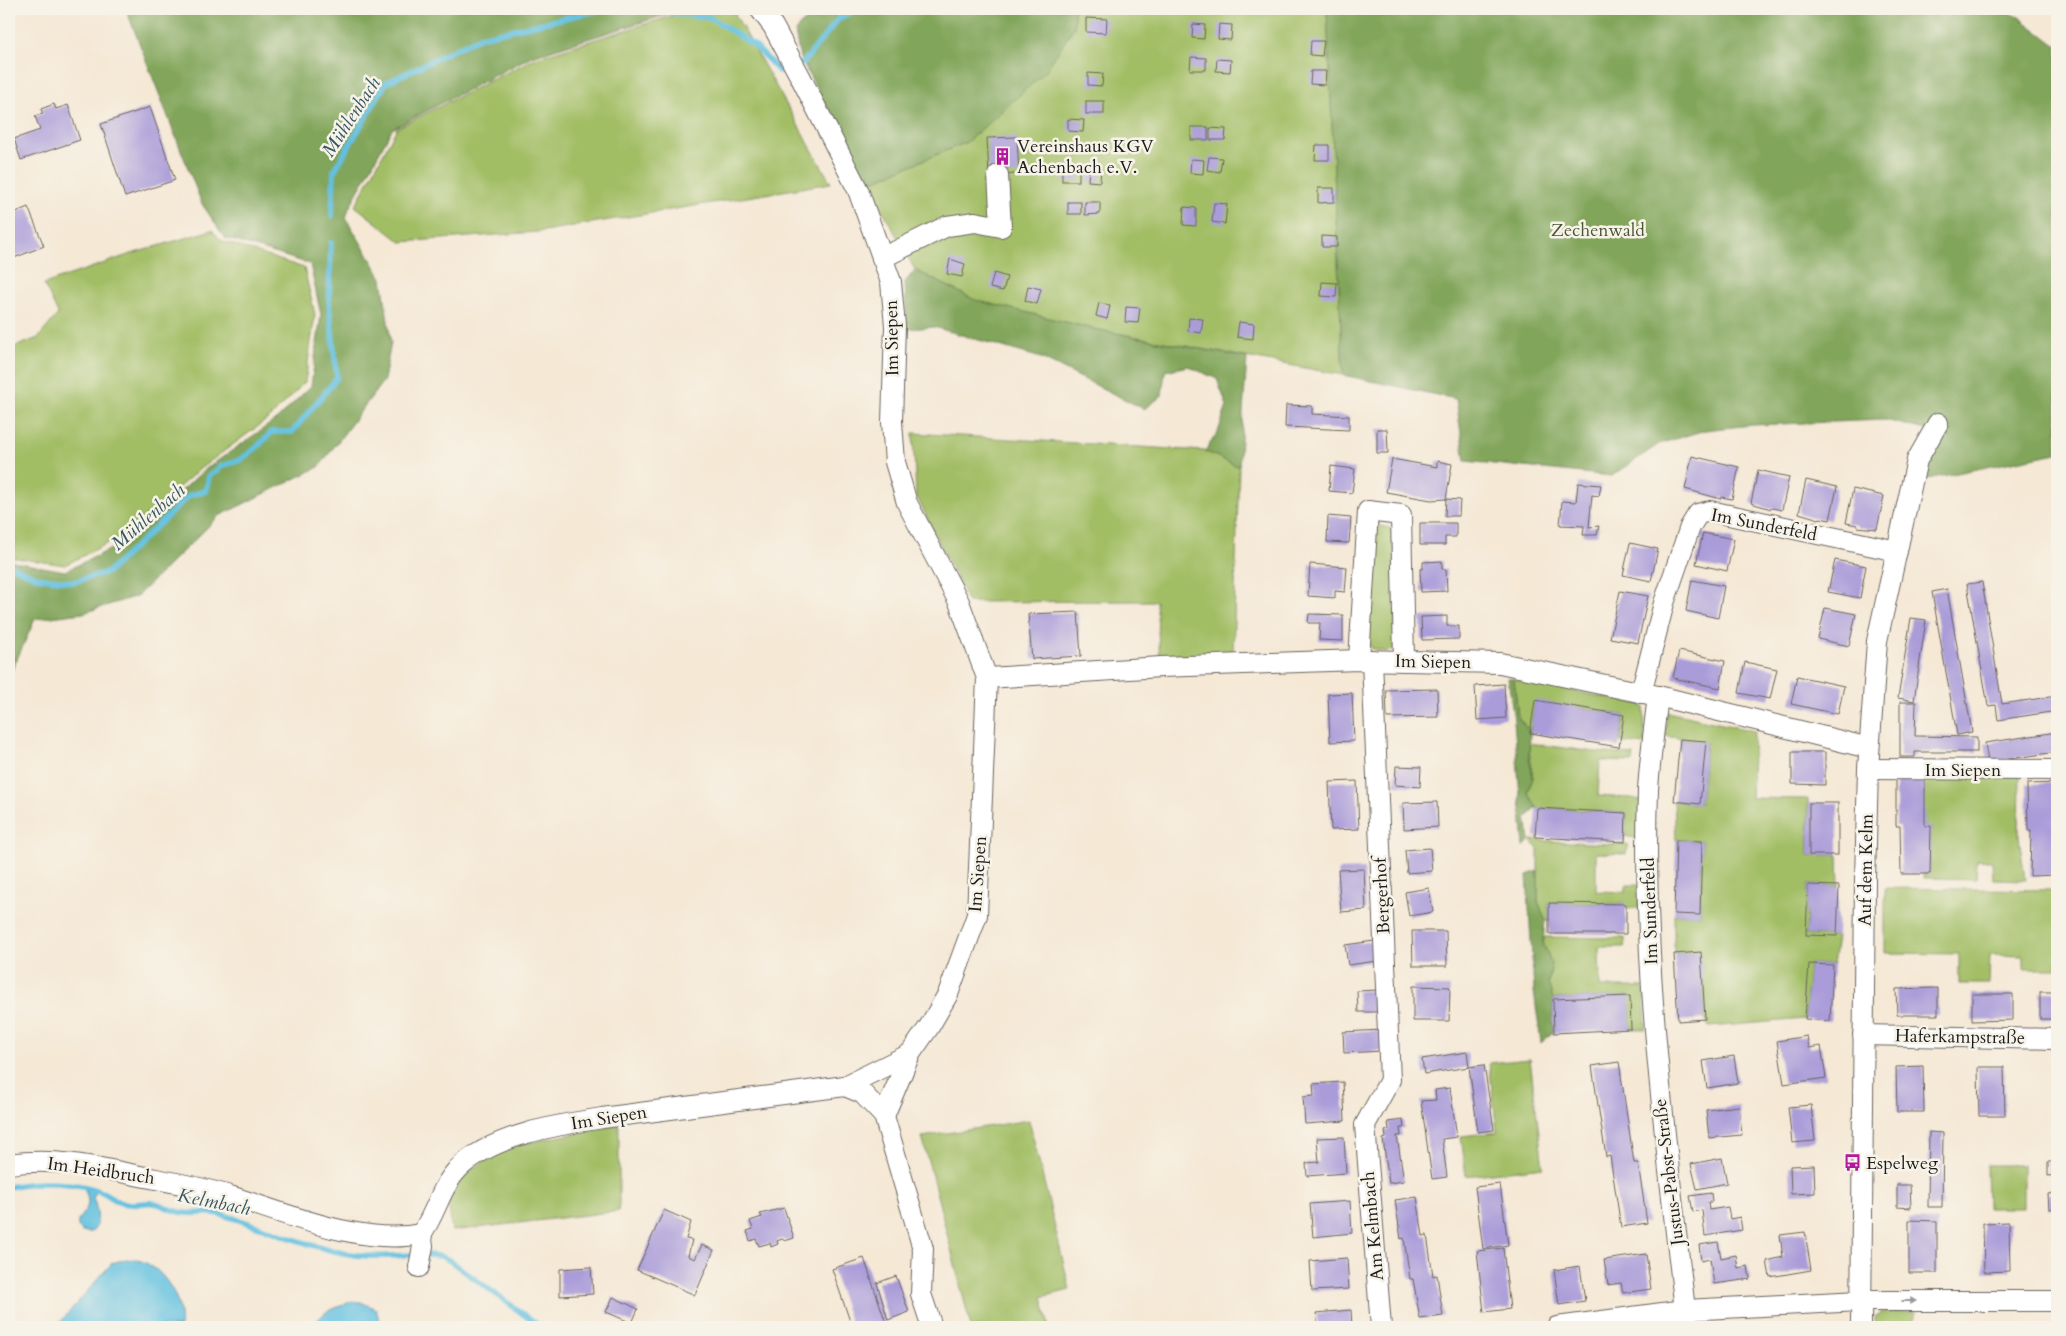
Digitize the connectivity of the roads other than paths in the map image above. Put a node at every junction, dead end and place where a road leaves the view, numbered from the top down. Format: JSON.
{"nodes":[{"id":1,"x":760,"y":9,"type":"edge"},
{"id":2,"x":998,"y":175,"type":"dead end"},
{"id":3,"x":882,"y":258,"type":"junction"},
{"id":4,"x":1938,"y":423,"type":"dead end"},
{"id":5,"x":1897,"y":551,"type":"junction"},
{"id":6,"x":1366,"y":660,"type":"junction"},
{"id":7,"x":1404,"y":661,"type":"junction"},
{"id":8,"x":987,"y":678,"type":"junction"},
{"id":9,"x":1649,"y":695,"type":"junction"},
{"id":10,"x":1870,"y":748,"type":"junction"},
{"id":11,"x":1868,"y":769,"type":"junction"},
{"id":12,"x":2057,"y":770,"type":"edge"},
{"id":13,"x":1655,"y":1035,"type":"joint"},
{"id":14,"x":1863,"y":1035,"type":"junction"},
{"id":15,"x":2057,"y":1039,"type":"edge"},
{"id":16,"x":910,"y":1054,"type":"junction"},
{"id":17,"x":844,"y":1086,"type":"junction"},
{"id":18,"x":884,"y":1116,"type":"junction"},
{"id":19,"x":1365,"y":1125,"type":"joint"},
{"id":20,"x":9,"y":1164,"type":"edge"},
{"id":21,"x":421,"y":1234,"type":"junction"},
{"id":22,"x":418,"y":1267,"type":"dead end"},
{"id":23,"x":1860,"y":1301,"type":"junction"},
{"id":24,"x":2057,"y":1302,"type":"edge"},
{"id":25,"x":1685,"y":1310,"type":"junction"},
{"id":26,"x":932,"y":1327,"type":"edge"},
{"id":27,"x":1381,"y":1327,"type":"edge"},
{"id":28,"x":1557,"y":1327,"type":"edge"},
{"id":29,"x":1861,"y":1327,"type":"edge"}],
"edges":[{"from":1,"to":3,"type":"street","name":"Im Siepen"},
{"from":2,"to":3,"type":"street"},
{"from":3,"to":8,"type":"street","name":"Im Siepen"},
{"from":4,"to":5,"type":"street","name":"Auf dem Kelm"},
{"from":5,"to":9,"type":"street","name":"Im Sunderfeld"},
{"from":5,"to":10,"type":"street","name":"Auf dem Kelm"},
{"from":6,"to":7,"type":"street","name":"Im Siepen"},
{"from":6,"to":7,"type":"street","name":"Bergerhof"},
{"from":6,"to":8,"type":"street","name":"Im Siepen"},
{"from":6,"to":19,"type":"street","name":"Bergerhof"},
{"from":7,"to":9,"type":"street","name":"Im Siepen"},
{"from":8,"to":16,"type":"street","name":"Im Siepen"},
{"from":9,"to":10,"type":"street","name":"Im Siepen"},
{"from":9,"to":13,"type":"street","name":"Im Sunderfeld"},
{"from":10,"to":11,"type":"street","name":"Auf dem Kelm"},
{"from":11,"to":12,"type":"street","name":"Im Siepen"},
{"from":11,"to":14,"type":"street","name":"Auf dem Kelm"},
{"from":13,"to":25,"type":"street","name":"Justus-Pabst-Straße"},
{"from":14,"to":15,"type":"street","name":"Haferkampstraße"},
{"from":14,"to":23,"type":"street","name":"Auf dem Kelm"},
{"from":16,"to":17,"type":"street","name":"Im Siepen"},
{"from":16,"to":18,"type":"street","name":"Im Siepen"},
{"from":17,"to":18,"type":"street"},
{"from":17,"to":21,"type":"street","name":"Im Siepen"},
{"from":18,"to":26,"type":"street"},
{"from":19,"to":27,"type":"street","name":"Am Kelmbach"},
{"from":20,"to":21,"type":"street","name":"Im Heidbruch"},
{"from":21,"to":22,"type":"street"},
{"from":23,"to":24,"type":"street","one_way":true},
{"from":23,"to":25,"type":"street"},
{"from":23,"to":29,"type":"street","name":"Auf dem Kelm"},
{"from":25,"to":28,"type":"street"}]}
